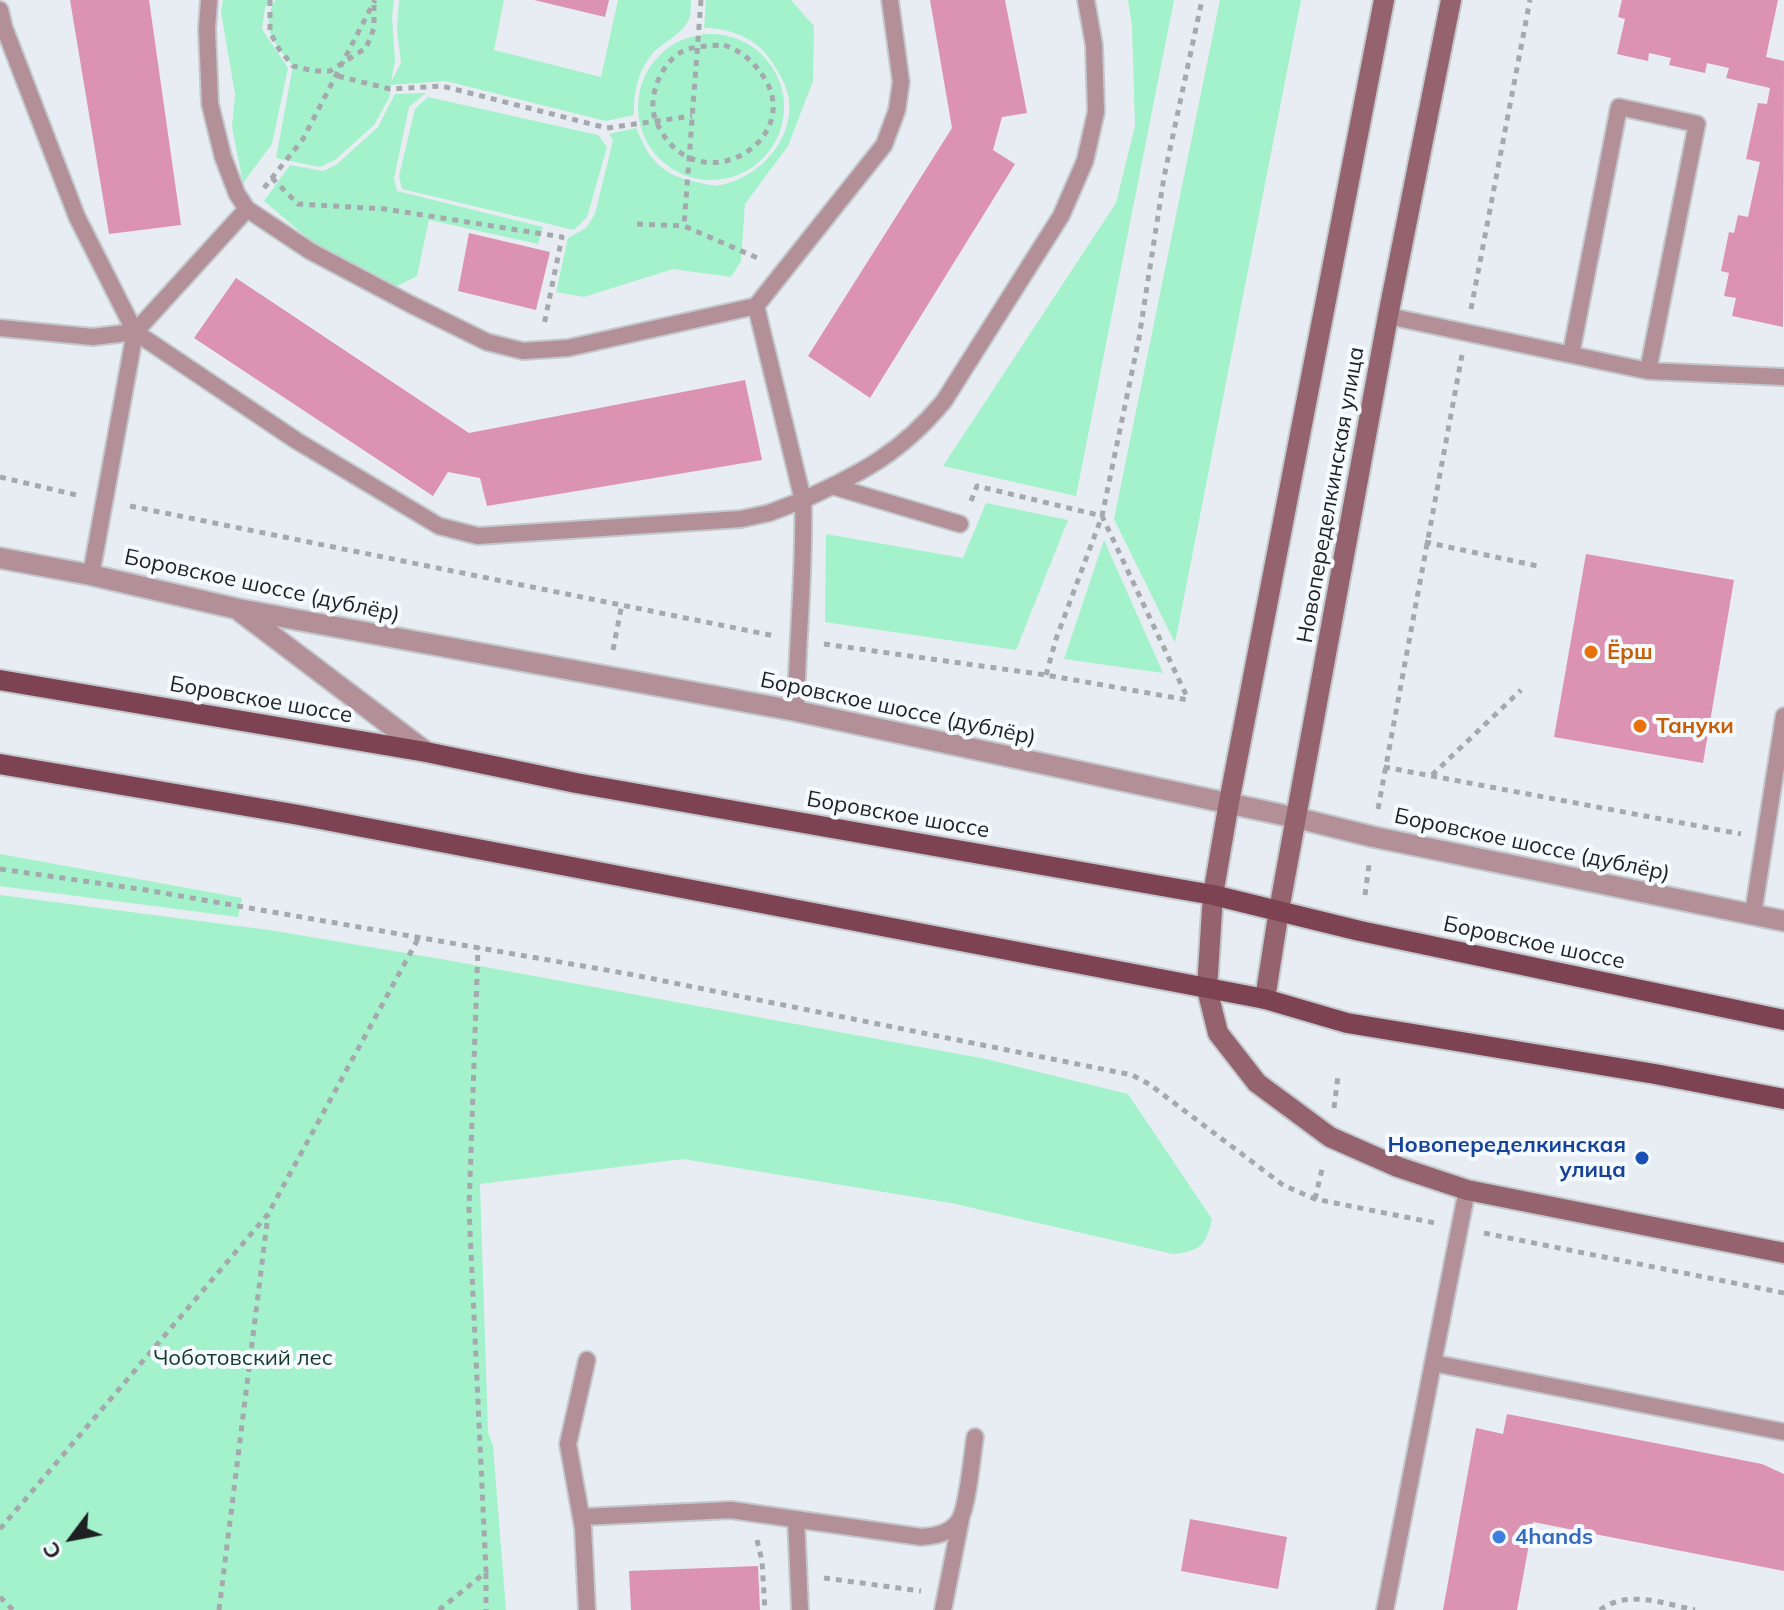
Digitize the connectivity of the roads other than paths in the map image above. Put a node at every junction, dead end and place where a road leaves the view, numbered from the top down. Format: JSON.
{"nodes":[{"id":1,"x":209,"y":0,"type":"edge"},
{"id":2,"x":890,"y":0,"type":"edge"},
{"id":3,"x":1086,"y":0,"type":"edge"},
{"id":4,"x":1384,"y":0,"type":"edge"},
{"id":5,"x":1451,"y":0,"type":"edge"},
{"id":6,"x":0,"y":10,"type":"edge"},
{"id":7,"x":247,"y":209,"type":"junction"},
{"id":8,"x":756,"y":306,"type":"junction"},
{"id":9,"x":1388,"y":316,"type":"junction"},
{"id":10,"x":0,"y":328,"type":"edge"},
{"id":11,"x":135,"y":332,"type":"junction"},
{"id":12,"x":1571,"y":354,"type":"junction"},
{"id":13,"x":1648,"y":371,"type":"junction"},
{"id":14,"x":1784,"y":377,"type":"edge"},
{"id":15,"x":832,"y":486,"type":"junction"},
{"id":16,"x":803,"y":500,"type":"junction"},
{"id":17,"x":960,"y":524,"type":"road end"},
{"id":18,"x":0,"y":558,"type":"edge"},
{"id":19,"x":91,"y":575,"type":"junction"},
{"id":20,"x":238,"y":609,"type":"junction"},
{"id":21,"x":0,"y":680,"type":"edge"},
{"id":22,"x":796,"y":711,"type":"junction"},
{"id":23,"x":1784,"y":716,"type":"edge"},
{"id":24,"x":426,"y":752,"type":"junction"},
{"id":25,"x":0,"y":764,"type":"edge"},
{"id":26,"x":1229,"y":802,"type":"junction"},
{"id":27,"x":1297,"y":818,"type":"junction"},
{"id":28,"x":1213,"y":895,"type":"junction"},
{"id":29,"x":1279,"y":910,"type":"junction"},
{"id":30,"x":1753,"y":914,"type":"junction"},
{"id":31,"x":1784,"y":921,"type":"edge"},
{"id":32,"x":1207,"y":989,"type":"junction"},
{"id":33,"x":1265,"y":999,"type":"junction"},
{"id":34,"x":1784,"y":1020,"type":"edge"},
{"id":35,"x":1784,"y":1099,"type":"edge"},
{"id":36,"x":1467,"y":1190,"type":"junction"},
{"id":37,"x":1784,"y":1253,"type":"edge"},
{"id":38,"x":587,"y":1360,"type":"dead end"},
{"id":39,"x":1433,"y":1363,"type":"junction"},
{"id":40,"x":1784,"y":1432,"type":"edge"},
{"id":41,"x":975,"y":1437,"type":"dead end"},
{"id":42,"x":581,"y":1517,"type":"junction"},
{"id":43,"x":961,"y":1517,"type":"junction"},
{"id":44,"x":796,"y":1519,"type":"junction"},
{"id":45,"x":587,"y":1610,"type":"edge"},
{"id":46,"x":800,"y":1610,"type":"edge"},
{"id":47,"x":943,"y":1610,"type":"edge"},
{"id":48,"x":1385,"y":1610,"type":"edge"}],
"edges":[{"from":1,"to":7,"type":"lane"},
{"from":2,"to":8,"type":"lane"},
{"from":3,"to":15,"type":"lane"},
{"from":4,"to":26,"type":"main road","name":"Новопеределкинская улица"},
{"from":5,"to":9,"type":"main road","name":"Новопеределкинская улица"},
{"from":6,"to":11,"type":"lane"},
{"from":7,"to":8,"type":"lane"},
{"from":7,"to":11,"type":"lane"},
{"from":8,"to":16,"type":"lane"},
{"from":9,"to":12,"type":"lane"},
{"from":9,"to":27,"type":"main road","name":"Новопеределкинская улица"},
{"from":10,"to":11,"type":"lane"},
{"from":11,"to":16,"type":"lane"},
{"from":11,"to":19,"type":"lane"},
{"from":12,"to":13,"type":"lane"},
{"from":12,"to":13,"type":"lane"},
{"from":13,"to":14,"type":"lane"},
{"from":15,"to":16,"type":"lane"},
{"from":15,"to":17,"type":"lane"},
{"from":16,"to":22,"type":"lane"},
{"from":18,"to":19,"type":"street","name":"Боровское шоссе (дублёр)"},
{"from":19,"to":20,"type":"street","name":"Боровское шоссе (дублёр)"},
{"from":20,"to":22,"type":"street","name":"Боровское шоссе (дублёр)"},
{"from":20,"to":24,"type":"street"},
{"from":21,"to":24,"type":"main road","name":"Боровское шоссе"},
{"from":22,"to":26,"type":"street","name":"Боровское шоссе (дублёр)"},
{"from":23,"to":30,"type":"lane"},
{"from":24,"to":28,"type":"main road","name":"Боровское шоссе"},
{"from":25,"to":32,"type":"main road"},
{"from":26,"to":27,"type":"street","name":"Боровское шоссе (дублёр)"},
{"from":26,"to":28,"type":"main road","name":"Новопеределкинская улица"},
{"from":27,"to":29,"type":"main road","name":"Новопеределкинская улица"},
{"from":27,"to":30,"type":"street","name":"Боровское шоссе (дублёр)"},
{"from":28,"to":29,"type":"main road","name":"Боровское шоссе"},
{"from":28,"to":32,"type":"main road","name":"Новопеределкинская улица"},
{"from":29,"to":33,"type":"main road","name":"Новопеределкинская улица"},
{"from":29,"to":34,"type":"main road","name":"Боровское шоссе"},
{"from":30,"to":31,"type":"street","name":"Боровское шоссе (дублёр)"},
{"from":32,"to":33,"type":"main road"},
{"from":32,"to":36,"type":"main road"},
{"from":33,"to":35,"type":"main road"},
{"from":36,"to":37,"type":"main road"},
{"from":36,"to":39,"type":"lane"},
{"from":38,"to":42,"type":"lane"},
{"from":39,"to":40,"type":"lane"},
{"from":39,"to":48,"type":"lane"},
{"from":41,"to":43,"type":"lane"},
{"from":42,"to":44,"type":"lane"},
{"from":42,"to":45,"type":"lane"},
{"from":43,"to":44,"type":"lane"},
{"from":43,"to":47,"type":"lane"},
{"from":44,"to":46,"type":"lane"}]}
